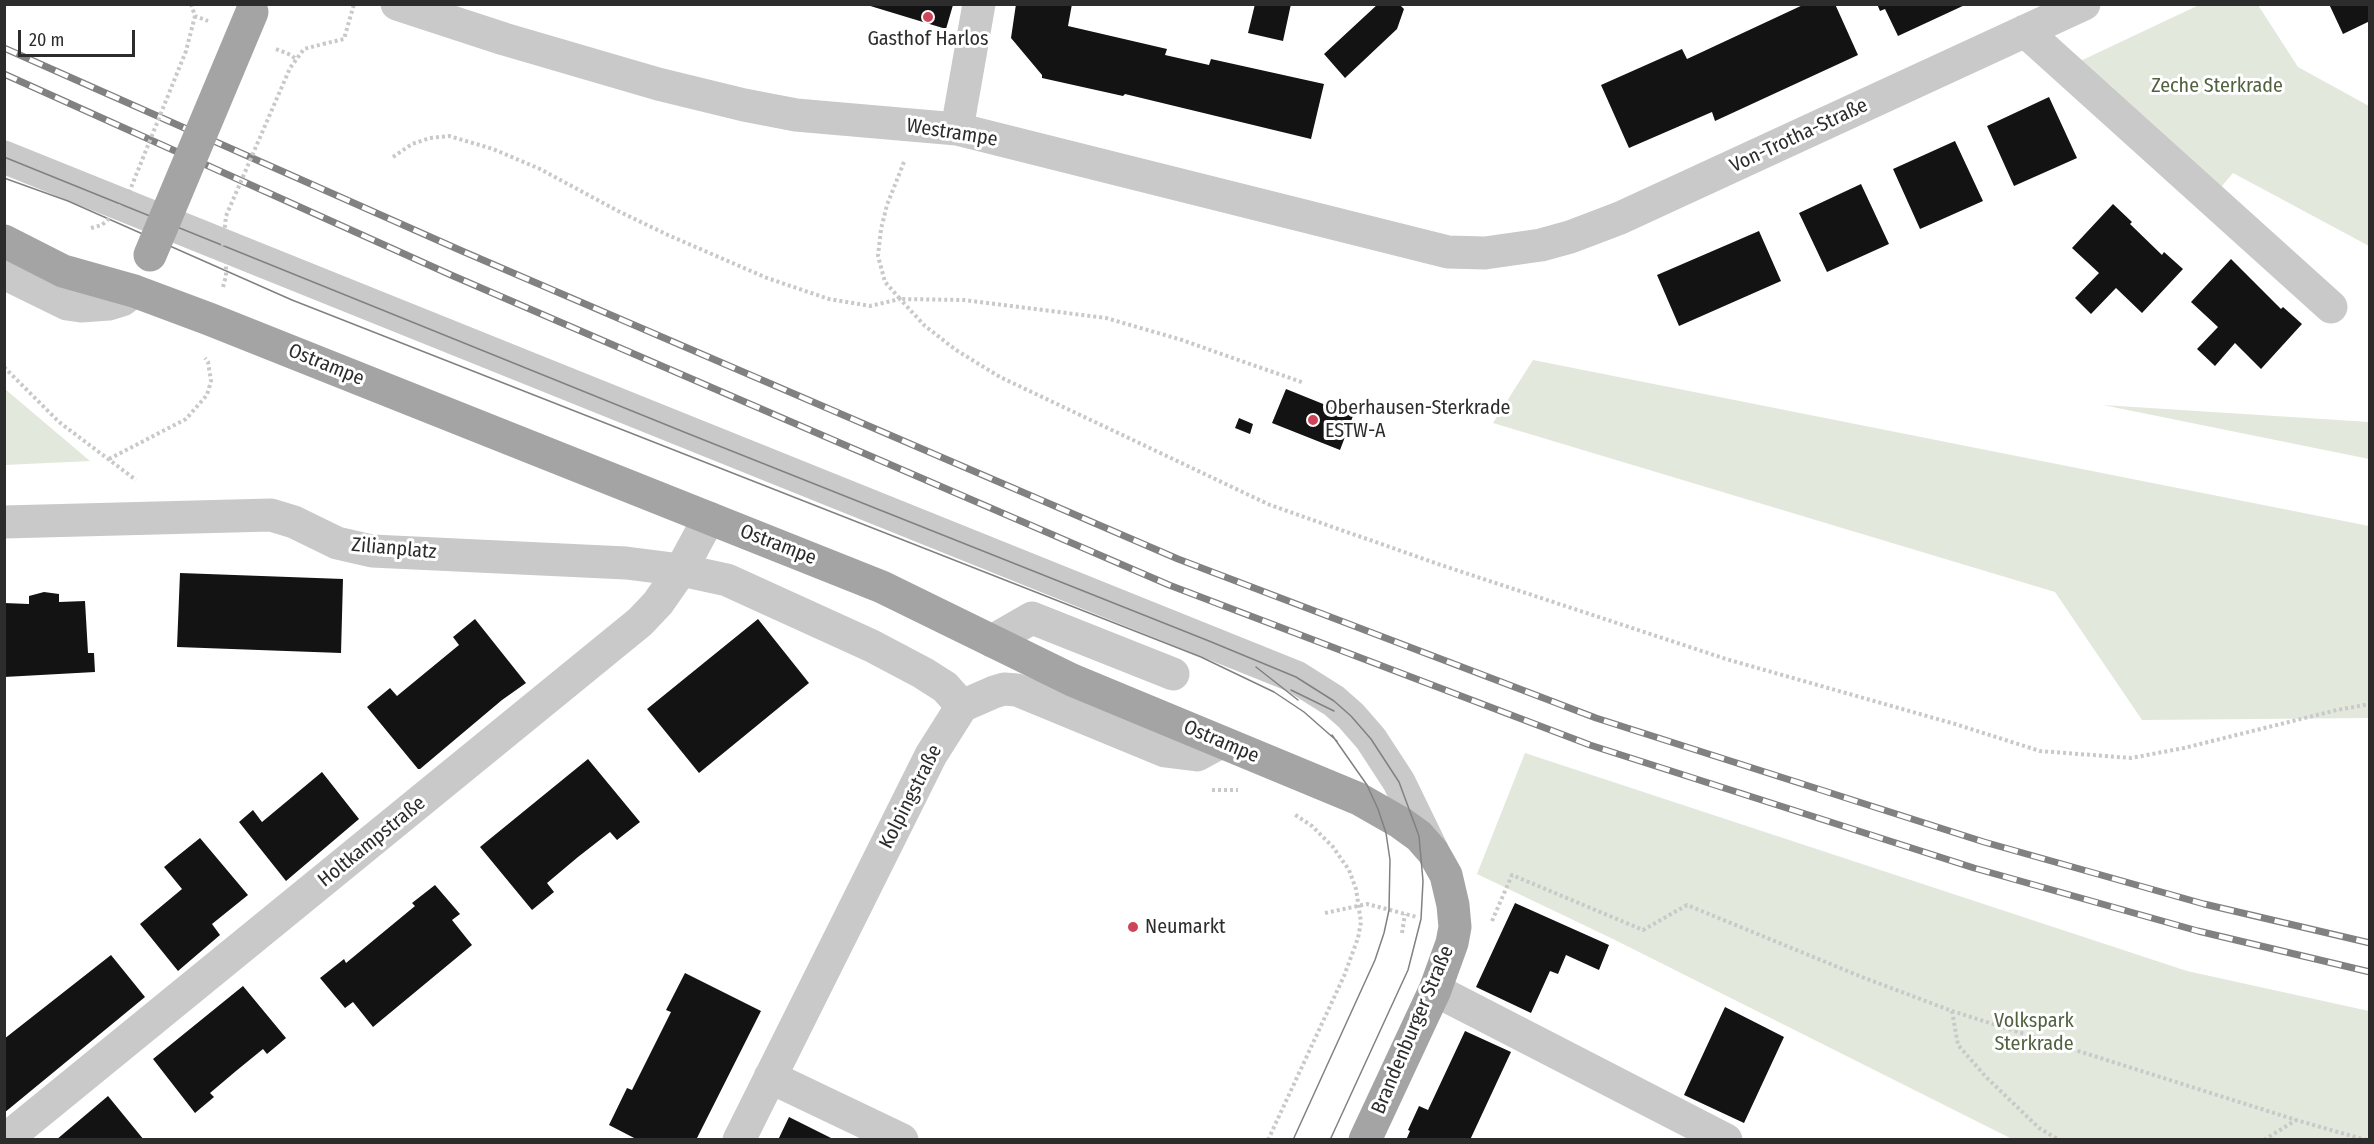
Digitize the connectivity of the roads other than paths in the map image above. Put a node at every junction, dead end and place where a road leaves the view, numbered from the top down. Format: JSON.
{"nodes":[{"id":1,"x":397,"y":4,"type":"edge"},
{"id":2,"x":979,"y":4,"type":"edge"},
{"id":3,"x":2084,"y":4,"type":"edge"},
{"id":4,"x":254,"y":8,"type":"edge"},
{"id":5,"x":2025,"y":31,"type":"junction"},
{"id":6,"x":957,"y":129,"type":"junction"},
{"id":7,"x":4,"y":157,"type":"edge"},
{"id":8,"x":4,"y":241,"type":"edge"},
{"id":9,"x":1509,"y":250,"type":"joint"},
{"id":10,"x":4,"y":273,"type":"edge"},
{"id":11,"x":134,"y":291,"type":"junction"},
{"id":12,"x":2331,"y":307,"type":"dead end"},
{"id":13,"x":709,"y":518,"type":"junction"},
{"id":14,"x":4,"y":522,"type":"edge"},
{"id":15,"x":681,"y":570,"type":"junction"},
{"id":16,"x":992,"y":641,"type":"junction"},
{"id":17,"x":1173,"y":675,"type":"dead end"},
{"id":18,"x":962,"y":706,"type":"junction"},
{"id":19,"x":1221,"y":742,"type":"junction"},
{"id":20,"x":1432,"y":852,"type":"junction"},
{"id":21,"x":1435,"y":990,"type":"junction"},
{"id":22,"x":770,"y":1077,"type":"junction"},
{"id":23,"x":5,"y":1140,"type":"edge"},
{"id":24,"x":739,"y":1140,"type":"edge"},
{"id":25,"x":902,"y":1140,"type":"edge"},
{"id":26,"x":1365,"y":1140,"type":"edge"},
{"id":27,"x":1726,"y":1140,"type":"edge"}],
"edges":[{"from":1,"to":6,"type":"street","name":"Westrampe"},
{"from":2,"to":6,"type":"street"},
{"from":3,"to":5,"type":"street","name":"Von-Trotha-Straße"},
{"from":4,"to":11,"type":"main road","bridge":true},
{"from":5,"to":9,"type":"street","name":"Von-Trotha-Straße"},
{"from":5,"to":12,"type":"street"},
{"from":6,"to":9,"type":"street","name":"Westrampe"},
{"from":7,"to":20,"type":"street"},
{"from":8,"to":11,"type":"main road","name":"Ostrampe"},
{"from":10,"to":11,"type":"street"},
{"from":11,"to":13,"type":"main road","name":"Ostrampe"},
{"from":13,"to":15,"type":"street","name":"Holtkampstraße"},
{"from":13,"to":16,"type":"main road","name":"Ostrampe"},
{"from":14,"to":15,"type":"street","name":"Zilianplatz"},
{"from":15,"to":18,"type":"street"},
{"from":15,"to":23,"type":"street","name":"Holtkampstraße"},
{"from":16,"to":17,"type":"street"},
{"from":16,"to":19,"type":"main road","name":"Ostrampe"},
{"from":18,"to":19,"type":"street"},
{"from":18,"to":22,"type":"street","name":"Kolpingstraße"},
{"from":19,"to":20,"type":"main road","name":"Ostrampe"},
{"from":20,"to":21,"type":"main road","name":"Brandenburger Straße"},
{"from":21,"to":26,"type":"main road","name":"Brandenburger Straße"},
{"from":21,"to":27,"type":"street"},
{"from":22,"to":24,"type":"street","name":"Kolpingstraße"},
{"from":22,"to":25,"type":"street"}]}
